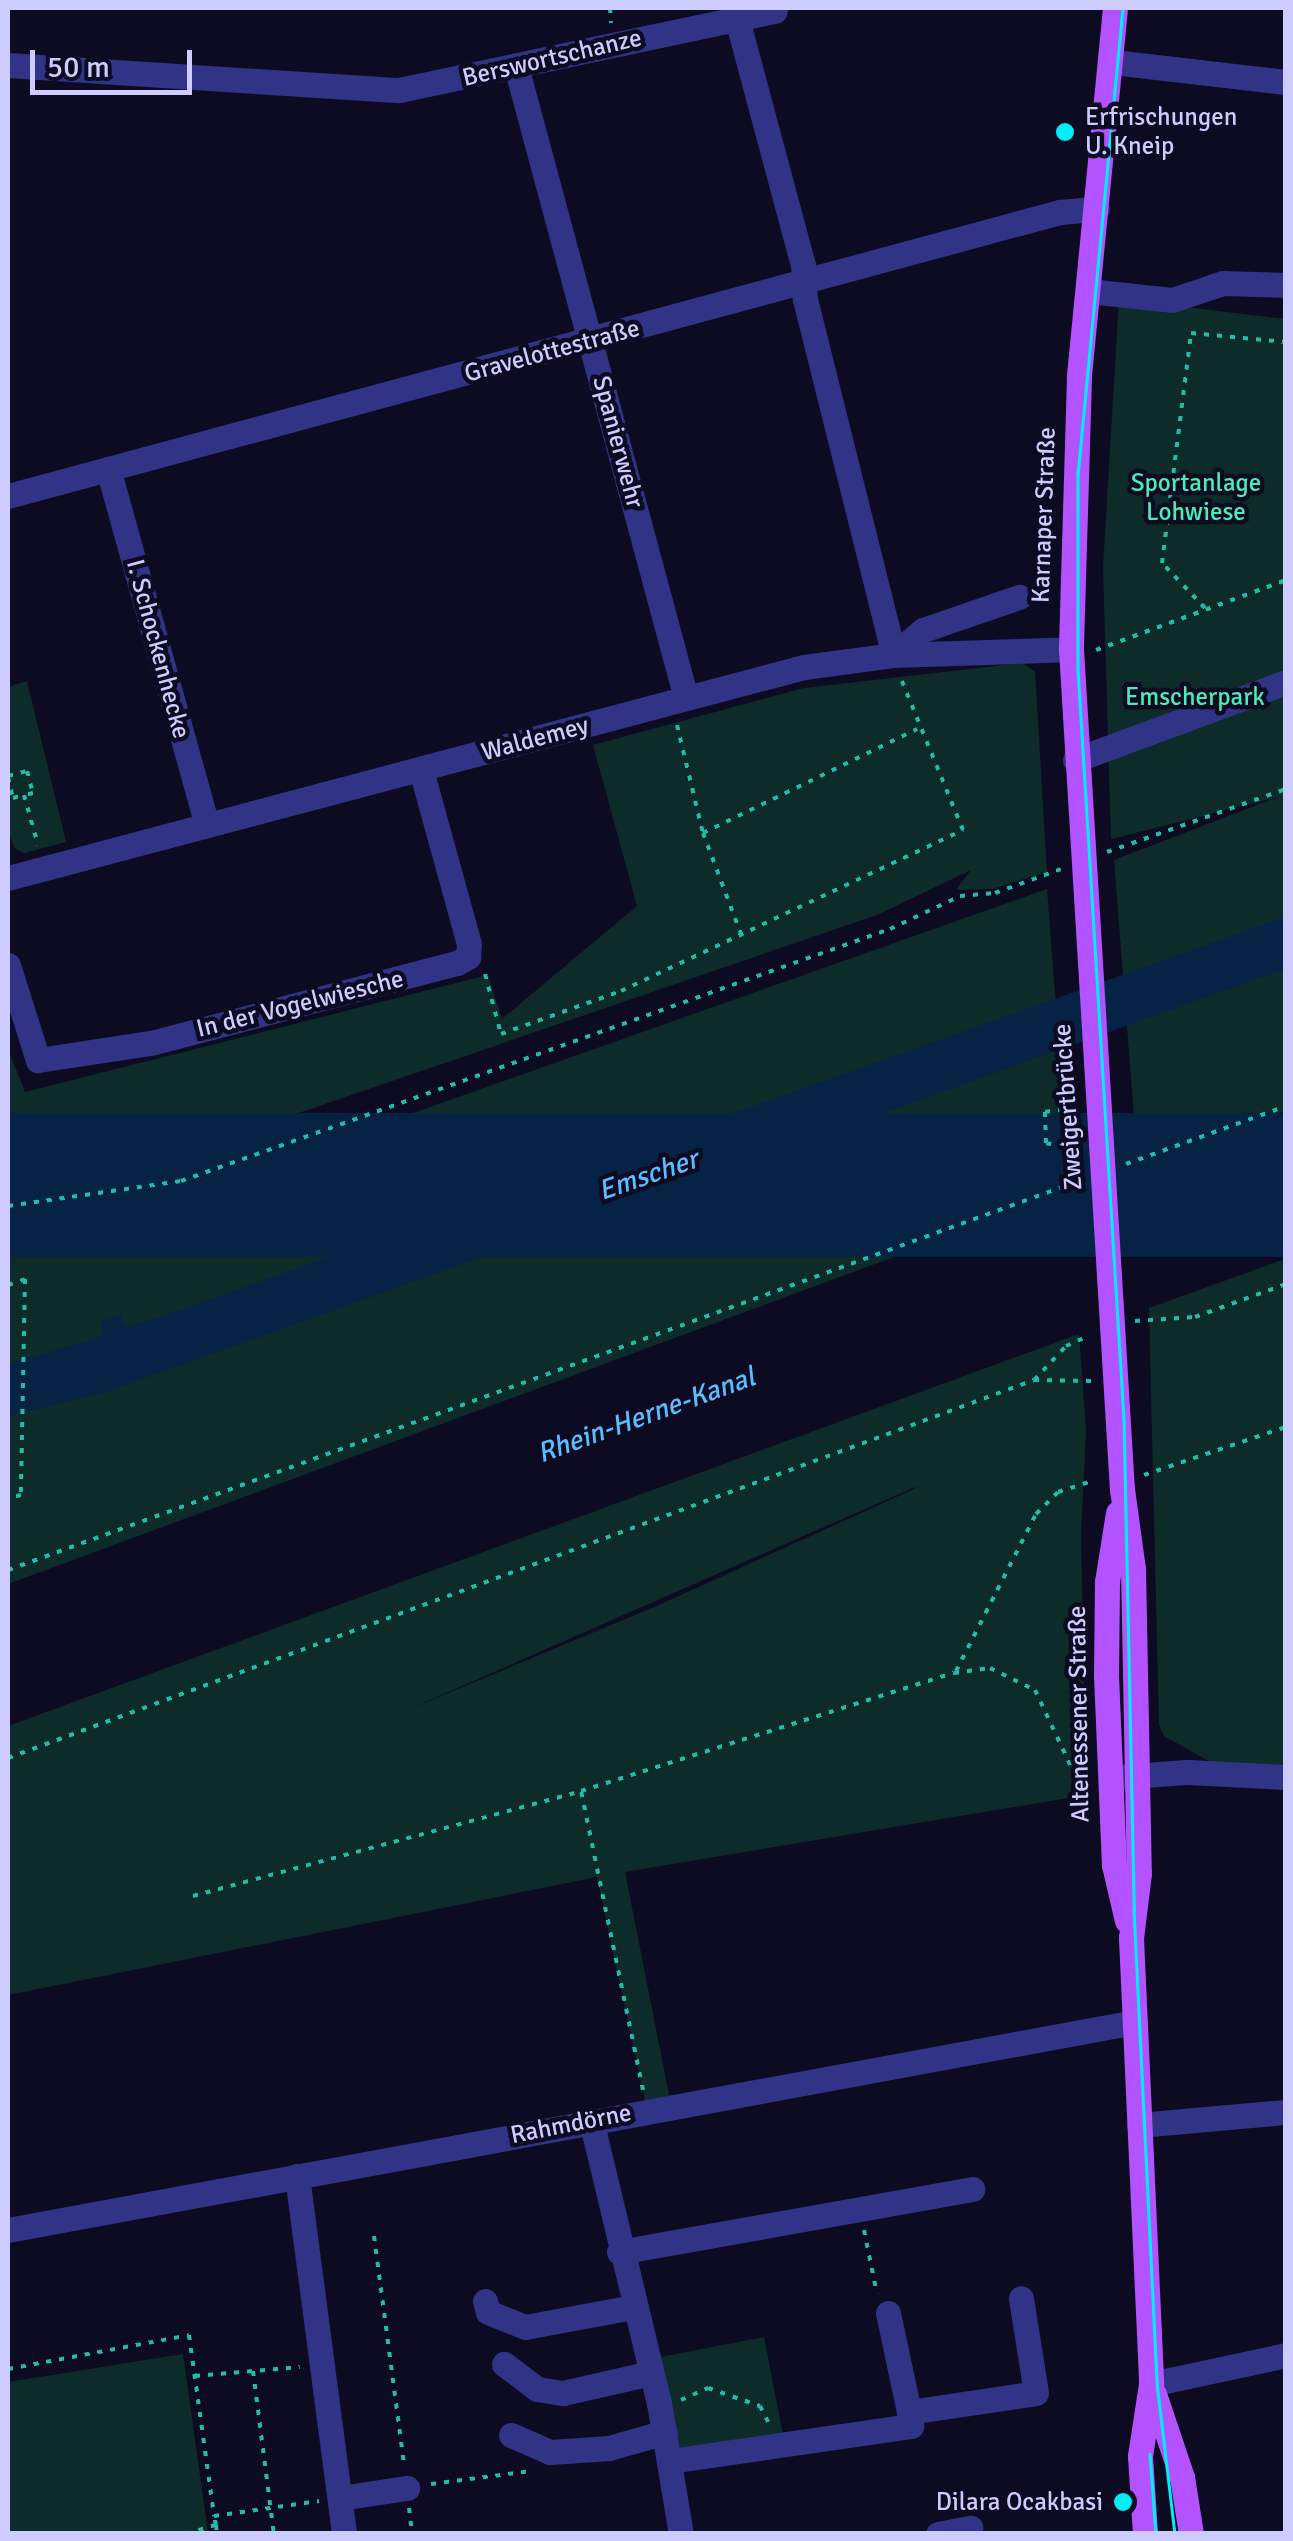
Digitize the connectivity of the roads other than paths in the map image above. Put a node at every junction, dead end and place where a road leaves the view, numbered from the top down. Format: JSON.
{"nodes":[{"id":1,"x":1116,"y":8,"type":"edge"},
{"id":2,"x":1124,"y":8,"type":"edge"},
{"id":3,"x":775,"y":11,"type":"dead end"},
{"id":4,"x":736,"y":19,"type":"junction"},
{"id":5,"x":1114,"y":55,"type":"junction"},
{"id":6,"x":8,"y":65,"type":"edge"},
{"id":7,"x":518,"y":70,"type":"junction"},
{"id":8,"x":1286,"y":82,"type":"edge"},
{"id":9,"x":1097,"y":209,"type":"junction"},
{"id":10,"x":804,"y":283,"type":"junction"},
{"id":11,"x":1286,"y":285,"type":"edge"},
{"id":12,"x":1088,"y":291,"type":"junction"},
{"id":13,"x":590,"y":340,"type":"junction"},
{"id":14,"x":109,"y":472,"type":"junction"},
{"id":15,"x":8,"y":496,"type":"edge"},
{"id":16,"x":1019,"y":598,"type":"dead end"},
{"id":17,"x":1071,"y":649,"type":"junction"},
{"id":18,"x":894,"y":656,"type":"junction"},
{"id":19,"x":1286,"y":682,"type":"edge"},
{"id":20,"x":679,"y":700,"type":"junction"},
{"id":21,"x":1075,"y":760,"type":"junction"},
{"id":22,"x":421,"y":770,"type":"junction"},
{"id":23,"x":206,"y":825,"type":"junction"},
{"id":24,"x":8,"y":878,"type":"edge"},
{"id":25,"x":8,"y":966,"type":"edge"},
{"id":26,"x":1117,"y":1380,"type":"joint"},
{"id":27,"x":1122,"y":1489,"type":"junction"},
{"id":28,"x":1138,"y":1775,"type":"junction"},
{"id":29,"x":1286,"y":1776,"type":"edge"},
{"id":30,"x":1108,"y":1777,"type":"junction"},
{"id":31,"x":1130,"y":1938,"type":"junction"},
{"id":32,"x":1134,"y":2022,"type":"junction"},
{"id":33,"x":1286,"y":2112,"type":"edge"},
{"id":34,"x":591,"y":2120,"type":"junction"},
{"id":35,"x":1139,"y":2125,"type":"junction"},
{"id":36,"x":297,"y":2176,"type":"junction"},
{"id":37,"x":972,"y":2189,"type":"dead end"},
{"id":38,"x":8,"y":2230,"type":"edge"},
{"id":39,"x":619,"y":2252,"type":"junction"},
{"id":40,"x":1022,"y":2298,"type":"dead end"},
{"id":41,"x":485,"y":2301,"type":"dead end"},
{"id":42,"x":633,"y":2307,"type":"junction"},
{"id":43,"x":888,"y":2313,"type":"road end"},
{"id":44,"x":1286,"y":2355,"type":"edge"},
{"id":45,"x":504,"y":2364,"type":"dead end"},
{"id":46,"x":651,"y":2374,"type":"junction"},
{"id":47,"x":1152,"y":2384,"type":"junction"},
{"id":48,"x":909,"y":2412,"type":"junction"},
{"id":49,"x":665,"y":2432,"type":"junction"},
{"id":50,"x":512,"y":2435,"type":"dead end"},
{"id":51,"x":670,"y":2461,"type":"junction"},
{"id":52,"x":407,"y":2488,"type":"road end"},
{"id":53,"x":340,"y":2498,"type":"junction"},
{"id":54,"x":970,"y":2528,"type":"dead end"},
{"id":55,"x":344,"y":2534,"type":"edge"},
{"id":56,"x":680,"y":2534,"type":"edge"},
{"id":57,"x":938,"y":2534,"type":"edge"},
{"id":58,"x":1145,"y":2534,"type":"edge"},
{"id":59,"x":1190,"y":2534,"type":"edge"}],
"edges":[{"from":1,"to":5,"type":"main road","name":"Karnaper Straße"},
{"from":2,"to":5,"type":"main road","name":"Karnaper Straße"},
{"from":3,"to":4,"type":"street","name":"Berswortschanze"},
{"from":4,"to":7,"type":"street","name":"Berswortschanze"},
{"from":4,"to":10,"type":"street"},
{"from":5,"to":8,"type":"street"},
{"from":5,"to":9,"type":"main road","name":"Karnaper Straße"},
{"from":6,"to":7,"type":"street","name":"Berswortschanze"},
{"from":7,"to":13,"type":"street","name":"Spanierwehr"},
{"from":9,"to":10,"type":"street","name":"Gravelottestraße"},
{"from":9,"to":12,"type":"main road","name":"Karnaper Straße"},
{"from":10,"to":13,"type":"street","name":"Gravelottestraße"},
{"from":10,"to":18,"type":"street"},
{"from":11,"to":12,"type":"street"},
{"from":12,"to":17,"type":"main road","name":"Karnaper Straße"},
{"from":13,"to":14,"type":"street","name":"Gravelottestraße"},
{"from":13,"to":20,"type":"street","name":"Spanierwehr"},
{"from":14,"to":15,"type":"street","name":"Gravelottestraße"},
{"from":14,"to":23,"type":"street","name":"I. Schockenhecke"},
{"from":16,"to":18,"type":"street"},
{"from":17,"to":18,"type":"street","name":"Waldemey"},
{"from":17,"to":21,"type":"main road","name":"Karnaper Straße"},
{"from":18,"to":20,"type":"street","name":"Waldemey"},
{"from":19,"to":21,"type":"street"},
{"from":20,"to":22,"type":"street","name":"Waldemey"},
{"from":21,"to":26,"type":"main road","name":"Zweigertbrücke"},
{"from":22,"to":23,"type":"street","name":"Waldemey"},
{"from":22,"to":25,"type":"street","name":"In der Vogelwiesche"},
{"from":23,"to":24,"type":"street","name":"Waldemey"},
{"from":26,"to":27,"type":"main road","name":"Altenessener Straße"},
{"from":27,"to":28,"type":"main road","name":"Altenessener Straße"},
{"from":27,"to":30,"type":"main road","name":"Altenessener Straße"},
{"from":28,"to":29,"type":"street"},
{"from":28,"to":30,"type":"street"},
{"from":28,"to":31,"type":"main road","name":"Altenessener Straße"},
{"from":30,"to":31,"type":"main road","name":"Altenessener Straße"},
{"from":31,"to":32,"type":"main road","name":"Altenessener Straße"},
{"from":32,"to":34,"type":"street","name":"Rahmdörne"},
{"from":32,"to":35,"type":"main road","name":"Altenessener Straße"},
{"from":33,"to":35,"type":"street"},
{"from":34,"to":36,"type":"street","name":"Rahmdörne"},
{"from":34,"to":39,"type":"street"},
{"from":35,"to":47,"type":"main road","name":"Altenessener Straße"},
{"from":36,"to":38,"type":"street","name":"Rahmdörne"},
{"from":36,"to":53,"type":"street"},
{"from":37,"to":39,"type":"street"},
{"from":39,"to":42,"type":"street"},
{"from":40,"to":48,"type":"street"},
{"from":41,"to":42,"type":"street"},
{"from":42,"to":46,"type":"street"},
{"from":43,"to":48,"type":"street"},
{"from":44,"to":47,"type":"street"},
{"from":45,"to":46,"type":"street"},
{"from":46,"to":49,"type":"street"},
{"from":47,"to":58,"type":"main road","name":"Altenessener Straße"},
{"from":47,"to":59,"type":"main road","name":"Altenessener Straße"},
{"from":48,"to":51,"type":"street"},
{"from":49,"to":50,"type":"street"},
{"from":49,"to":51,"type":"street"},
{"from":51,"to":56,"type":"street"},
{"from":52,"to":53,"type":"street"},
{"from":53,"to":55,"type":"street"},
{"from":54,"to":57,"type":"street"}]}
